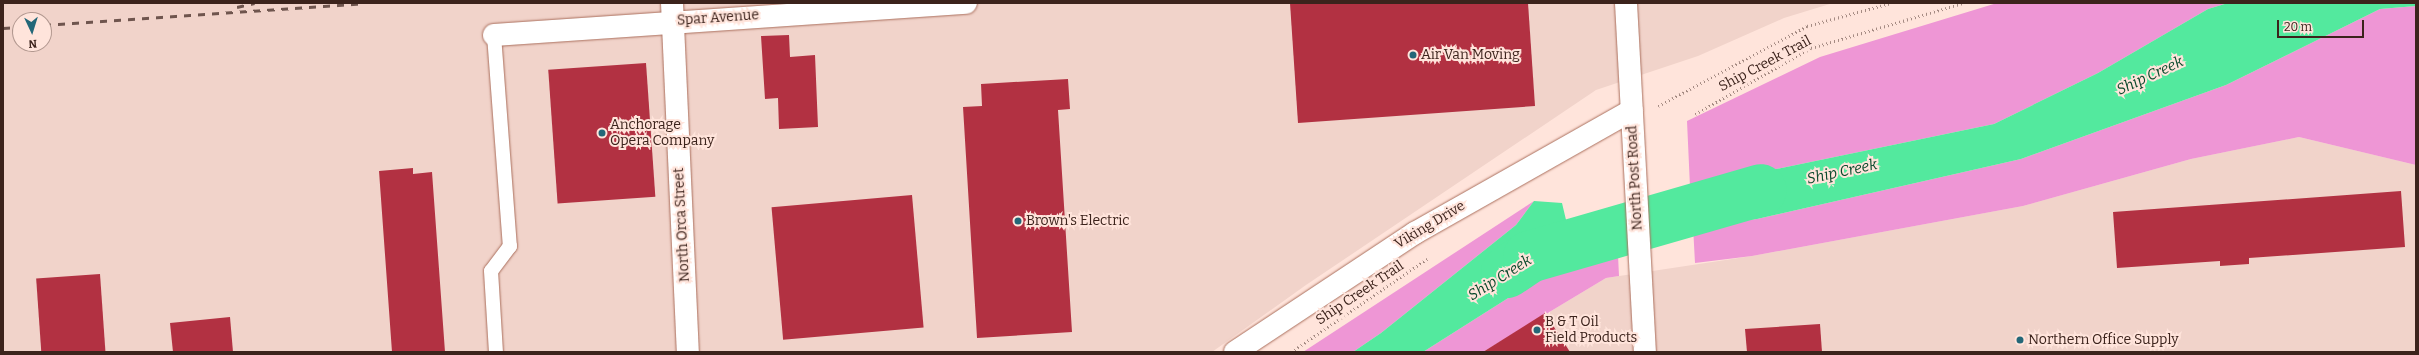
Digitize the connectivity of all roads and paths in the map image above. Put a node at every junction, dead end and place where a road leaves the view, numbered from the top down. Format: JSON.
{"nodes":[{"id":1,"x":966,"y":3,"type":"edge"},
{"id":2,"x":1626,"y":3,"type":"edge"},
{"id":3,"x":1891,"y":3,"type":"edge"},
{"id":4,"x":1963,"y":3,"type":"edge"},
{"id":5,"x":672,"y":12,"type":"edge"},
{"id":6,"x":494,"y":35,"type":"joint"},
{"id":7,"x":1632,"y":110,"type":"junction"},
{"id":8,"x":1695,"y":114,"type":"dead end"},
{"id":9,"x":1431,"y":256,"type":"dead end"},
{"id":10,"x":496,"y":352,"type":"edge"},
{"id":11,"x":688,"y":352,"type":"edge"},
{"id":12,"x":1235,"y":352,"type":"edge"},
{"id":13,"x":1291,"y":352,"type":"edge"},
{"id":14,"x":1644,"y":352,"type":"edge"}],
"edges":[{"from":1,"to":5,"type":"street","name":"Spar Avenue"},
{"from":2,"to":7,"type":"street","name":"North Post Road"},
{"from":3,"to":7,"type":"path"},
{"from":4,"to":8,"type":"path","name":"Ship Creek Trail"},
{"from":5,"to":6,"type":"street","name":"Spar Avenue"},
{"from":5,"to":11,"type":"street","name":"North Orca Street"},
{"from":6,"to":10,"type":"lane"},
{"from":7,"to":12,"type":"street","name":"Viking Drive"},
{"from":7,"to":14,"type":"street","name":"North Post Road"},
{"from":9,"to":13,"type":"path","name":"Ship Creek Trail"}]}
